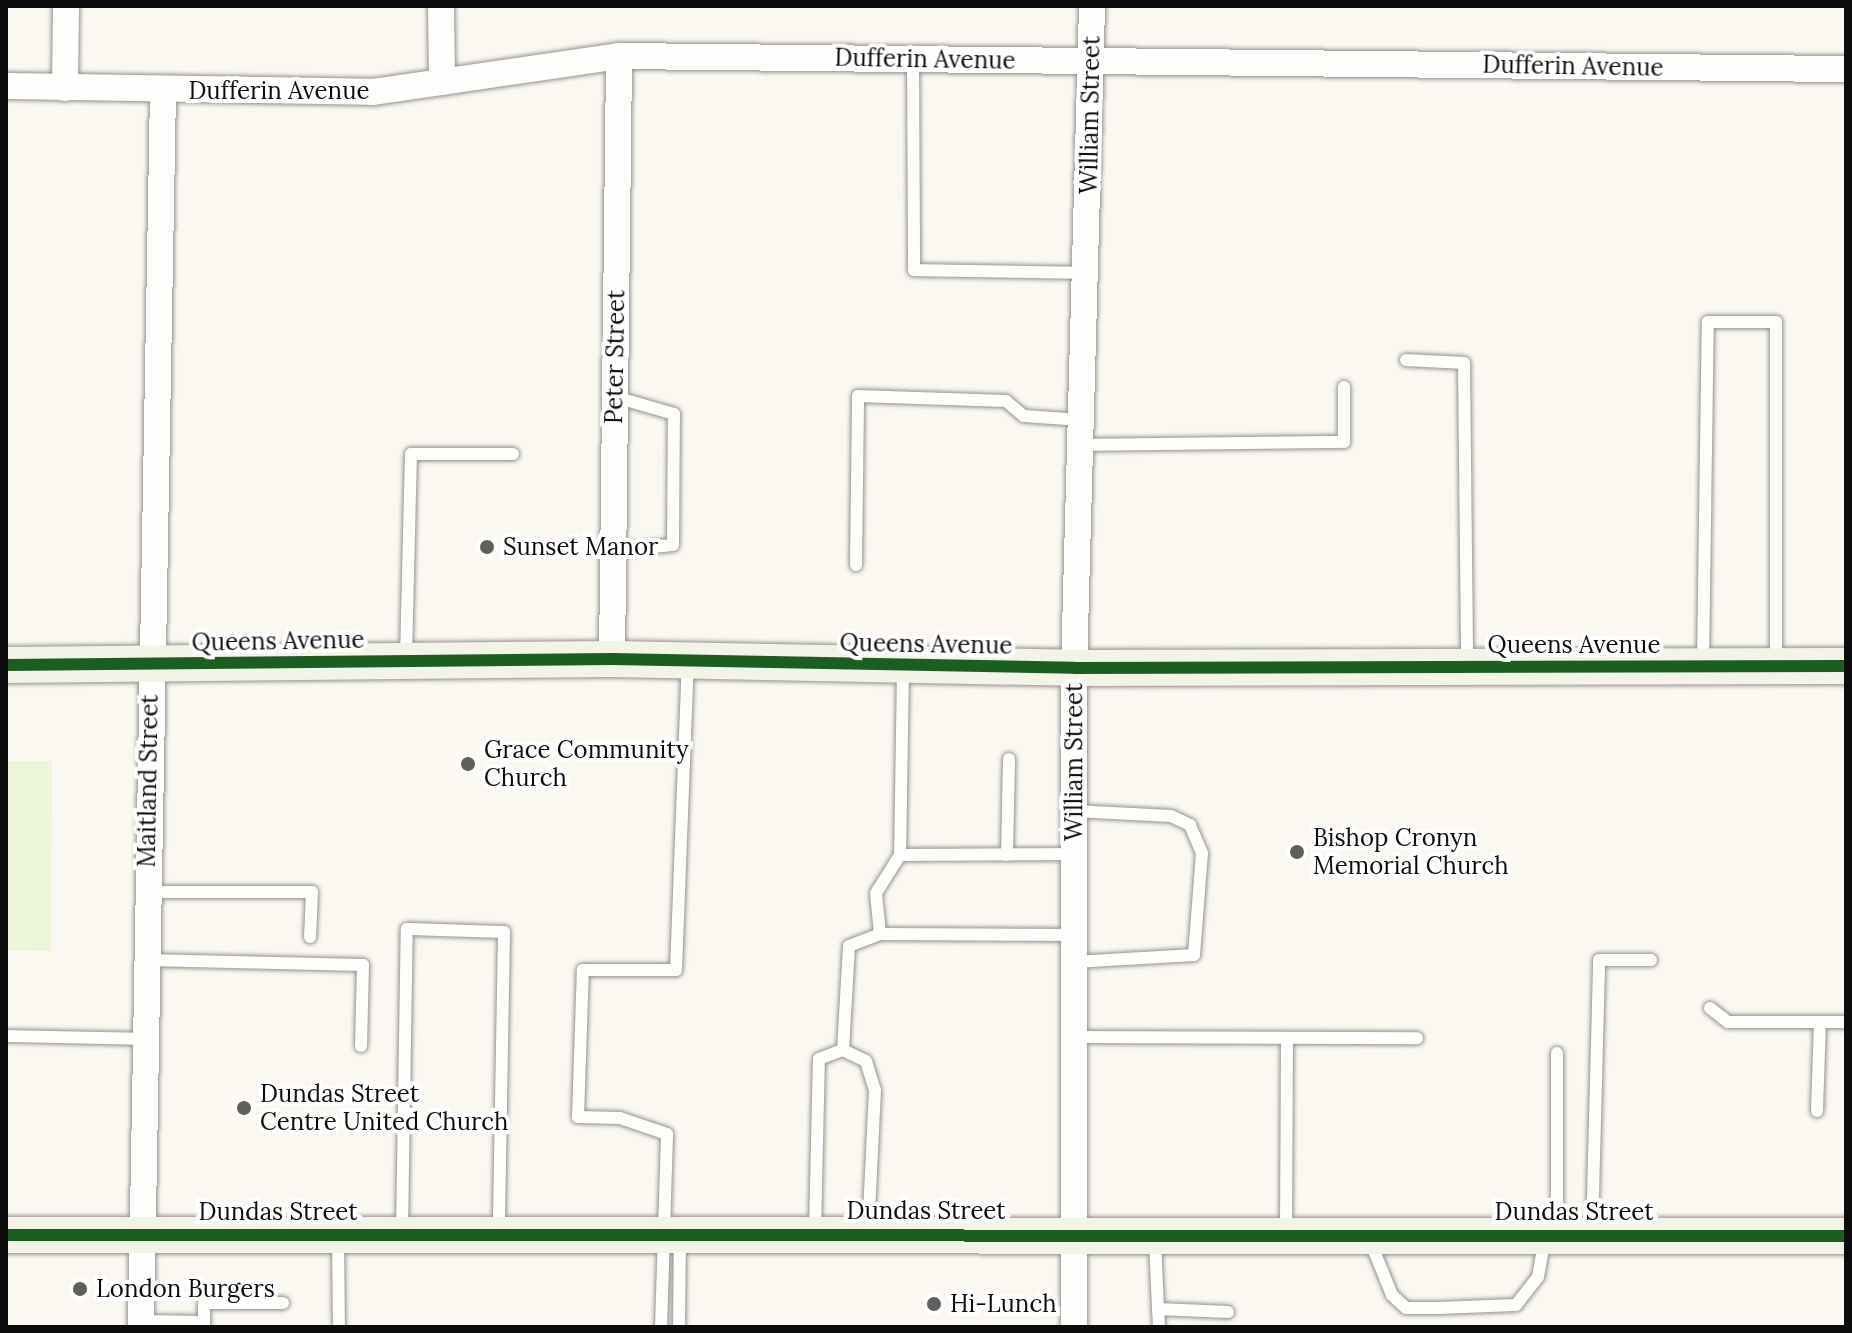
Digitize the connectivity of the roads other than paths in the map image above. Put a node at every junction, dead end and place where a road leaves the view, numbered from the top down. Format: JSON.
{"nodes":[{"id":1,"x":66,"y":6,"type":"edge"},
{"id":2,"x":441,"y":6,"type":"edge"},
{"id":3,"x":1092,"y":6,"type":"edge"},
{"id":4,"x":619,"y":56,"type":"junction"},
{"id":5,"x":913,"y":59,"type":"junction"},
{"id":6,"x":1092,"y":61,"type":"junction"},
{"id":7,"x":1846,"y":69,"type":"edge"},
{"id":8,"x":442,"y":82,"type":"junction"},
{"id":9,"x":6,"y":86,"type":"edge"},
{"id":10,"x":65,"y":88,"type":"junction"},
{"id":11,"x":163,"y":92,"type":"junction"},
{"id":12,"x":1086,"y":273,"type":"junction"},
{"id":13,"x":1406,"y":360,"type":"dead end"},
{"id":14,"x":1344,"y":387,"type":"dead end"},
{"id":15,"x":615,"y":397,"type":"junction"},
{"id":16,"x":1081,"y":433,"type":"junction"},
{"id":17,"x":513,"y":454,"type":"dead end"},
{"id":18,"x":613,"y":551,"type":"junction"},
{"id":19,"x":856,"y":565,"type":"dead end"},
{"id":20,"x":612,"y":659,"type":"junction"},
{"id":21,"x":688,"y":660,"type":"junction"},
{"id":22,"x":406,"y":661,"type":"junction"},
{"id":23,"x":149,"y":664,"type":"junction"},
{"id":24,"x":6,"y":665,"type":"edge"},
{"id":25,"x":903,"y":666,"type":"junction"},
{"id":26,"x":1776,"y":666,"type":"junction"},
{"id":27,"x":1846,"y":666,"type":"edge"},
{"id":28,"x":1467,"y":667,"type":"junction"},
{"id":29,"x":1703,"y":667,"type":"junction"},
{"id":30,"x":1074,"y":668,"type":"junction"},
{"id":31,"x":1009,"y":759,"type":"dead end"},
{"id":32,"x":1074,"y":811,"type":"junction"},
{"id":33,"x":1074,"y":854,"type":"junction"},
{"id":34,"x":900,"y":855,"type":"junction"},
{"id":35,"x":1007,"y":855,"type":"junction"},
{"id":36,"x":147,"y":892,"type":"junction"},
{"id":37,"x":880,"y":934,"type":"junction"},
{"id":38,"x":1074,"y":935,"type":"junction"},
{"id":39,"x":310,"y":937,"type":"dead end"},
{"id":40,"x":146,"y":960,"type":"junction"},
{"id":41,"x":1651,"y":960,"type":"dead end"},
{"id":42,"x":1074,"y":962,"type":"junction"},
{"id":43,"x":1710,"y":1008,"type":"dead end"},
{"id":44,"x":1820,"y":1022,"type":"junction"},
{"id":45,"x":1846,"y":1022,"type":"edge"},
{"id":46,"x":6,"y":1036,"type":"edge"},
{"id":47,"x":1074,"y":1037,"type":"junction"},
{"id":48,"x":1287,"y":1038,"type":"junction"},
{"id":49,"x":1417,"y":1038,"type":"dead end"},
{"id":50,"x":145,"y":1039,"type":"junction"},
{"id":51,"x":361,"y":1046,"type":"dead end"},
{"id":52,"x":843,"y":1050,"type":"junction"},
{"id":53,"x":1557,"y":1053,"type":"dead end"},
{"id":54,"x":1817,"y":1111,"type":"dead end"},
{"id":55,"x":499,"y":1233,"type":"junction"},
{"id":56,"x":671,"y":1233,"type":"junction"},
{"id":57,"x":868,"y":1233,"type":"junction"},
{"id":58,"x":1075,"y":1233,"type":"junction"},
{"id":59,"x":1154,"y":1233,"type":"junction"},
{"id":60,"x":1286,"y":1233,"type":"junction"},
{"id":61,"x":1565,"y":1233,"type":"junction"},
{"id":62,"x":143,"y":1234,"type":"junction"},
{"id":63,"x":338,"y":1234,"type":"junction"},
{"id":64,"x":402,"y":1234,"type":"junction"},
{"id":65,"x":815,"y":1234,"type":"junction"},
{"id":66,"x":1367,"y":1234,"type":"junction"},
{"id":67,"x":6,"y":1235,"type":"edge"},
{"id":68,"x":1846,"y":1236,"type":"edge"},
{"id":69,"x":283,"y":1303,"type":"dead end"},
{"id":70,"x":1158,"y":1309,"type":"junction"},
{"id":71,"x":1228,"y":1312,"type":"dead end"},
{"id":72,"x":141,"y":1324,"type":"edge"},
{"id":73,"x":204,"y":1324,"type":"edge"},
{"id":74,"x":339,"y":1327,"type":"edge"},
{"id":75,"x":661,"y":1327,"type":"edge"},
{"id":76,"x":679,"y":1327,"type":"edge"},
{"id":77,"x":1074,"y":1327,"type":"edge"},
{"id":78,"x":1159,"y":1327,"type":"edge"}],
"edges":[{"from":1,"to":10,"type":"street"},
{"from":2,"to":8,"type":"street"},
{"from":3,"to":6,"type":"street","name":"William Street"},
{"from":4,"to":5,"type":"street","name":"Dufferin Avenue"},
{"from":4,"to":8,"type":"street","name":"Dufferin Avenue"},
{"from":4,"to":15,"type":"street","name":"Peter Street"},
{"from":5,"to":6,"type":"street","name":"Dufferin Avenue"},
{"from":5,"to":12,"type":"lane"},
{"from":6,"to":7,"type":"street","name":"Dufferin Avenue"},
{"from":6,"to":12,"type":"street","name":"William Street"},
{"from":8,"to":11,"type":"street","name":"Dufferin Avenue"},
{"from":9,"to":10,"type":"street","name":"Dufferin Avenue"},
{"from":10,"to":11,"type":"street","name":"Dufferin Avenue"},
{"from":11,"to":23,"type":"street","name":"Maitland Street"},
{"from":12,"to":16,"type":"street","name":"William Street"},
{"from":13,"to":28,"type":"lane"},
{"from":14,"to":16,"type":"lane"},
{"from":15,"to":18,"type":"street","name":"Peter Street"},
{"from":15,"to":18,"type":"lane"},
{"from":16,"to":19,"type":"lane"},
{"from":16,"to":30,"type":"street","name":"William Street"},
{"from":17,"to":22,"type":"lane"},
{"from":18,"to":20,"type":"street","name":"Peter Street"},
{"from":20,"to":21,"type":"main road","name":"Queens Avenue"},
{"from":20,"to":22,"type":"main road","name":"Queens Avenue"},
{"from":21,"to":25,"type":"main road","name":"Queens Avenue"},
{"from":21,"to":56,"type":"lane"},
{"from":22,"to":23,"type":"main road","name":"Queens Avenue"},
{"from":23,"to":24,"type":"main road","name":"Queens Avenue"},
{"from":23,"to":36,"type":"street","name":"Maitland Street"},
{"from":25,"to":30,"type":"main road","name":"Queens Avenue"},
{"from":25,"to":34,"type":"lane"},
{"from":26,"to":27,"type":"main road","name":"Queens Avenue"},
{"from":26,"to":29,"type":"main road","name":"Queens Avenue"},
{"from":26,"to":29,"type":"lane"},
{"from":28,"to":29,"type":"main road","name":"Queens Avenue"},
{"from":28,"to":30,"type":"main road","name":"Queens Avenue"},
{"from":30,"to":32,"type":"street","name":"William Street"},
{"from":31,"to":35,"type":"lane"},
{"from":32,"to":33,"type":"street","name":"William Street"},
{"from":32,"to":42,"type":"lane"},
{"from":33,"to":35,"type":"lane"},
{"from":33,"to":38,"type":"street","name":"William Street"},
{"from":34,"to":35,"type":"lane"},
{"from":34,"to":37,"type":"lane"},
{"from":36,"to":39,"type":"lane"},
{"from":36,"to":40,"type":"street","name":"Maitland Street"},
{"from":37,"to":38,"type":"lane"},
{"from":37,"to":52,"type":"lane"},
{"from":38,"to":42,"type":"street","name":"William Street"},
{"from":40,"to":50,"type":"street","name":"Maitland Street"},
{"from":40,"to":51,"type":"lane"},
{"from":41,"to":61,"type":"lane"},
{"from":42,"to":47,"type":"street","name":"William Street"},
{"from":43,"to":44,"type":"lane"},
{"from":44,"to":45,"type":"lane"},
{"from":44,"to":54,"type":"lane"},
{"from":46,"to":50,"type":"lane"},
{"from":47,"to":48,"type":"lane"},
{"from":47,"to":58,"type":"street","name":"William Street"},
{"from":48,"to":49,"type":"lane"},
{"from":48,"to":60,"type":"lane"},
{"from":50,"to":62,"type":"street","name":"Maitland Street"},
{"from":52,"to":57,"type":"lane"},
{"from":52,"to":65,"type":"lane"},
{"from":53,"to":61,"type":"lane"},
{"from":55,"to":56,"type":"main road","name":"Dundas Street"},
{"from":55,"to":64,"type":"main road","name":"Dundas Street"},
{"from":55,"to":64,"type":"lane"},
{"from":56,"to":65,"type":"main road","name":"Dundas Street"},
{"from":56,"to":75,"type":"lane"},
{"from":56,"to":76,"type":"lane"},
{"from":57,"to":58,"type":"main road","name":"Dundas Street"},
{"from":57,"to":65,"type":"main road","name":"Dundas Street"},
{"from":58,"to":59,"type":"main road","name":"Dundas Street"},
{"from":58,"to":77,"type":"street","name":"William Street"},
{"from":59,"to":60,"type":"main road","name":"Dundas Street"},
{"from":59,"to":70,"type":"lane"},
{"from":60,"to":66,"type":"main road","name":"Dundas Street"},
{"from":61,"to":66,"type":"main road","name":"Dundas Street"},
{"from":61,"to":66,"type":"lane"},
{"from":61,"to":68,"type":"main road","name":"Dundas Street"},
{"from":62,"to":63,"type":"main road","name":"Dundas Street"},
{"from":62,"to":67,"type":"main road","name":"Dundas Street"},
{"from":62,"to":72,"type":"street","name":"Maitland Street"},
{"from":63,"to":64,"type":"main road","name":"Dundas Street"},
{"from":63,"to":74,"type":"lane"},
{"from":69,"to":73,"type":"lane"},
{"from":70,"to":71,"type":"lane"},
{"from":70,"to":78,"type":"lane"},
{"from":72,"to":73,"type":"lane"}]}
